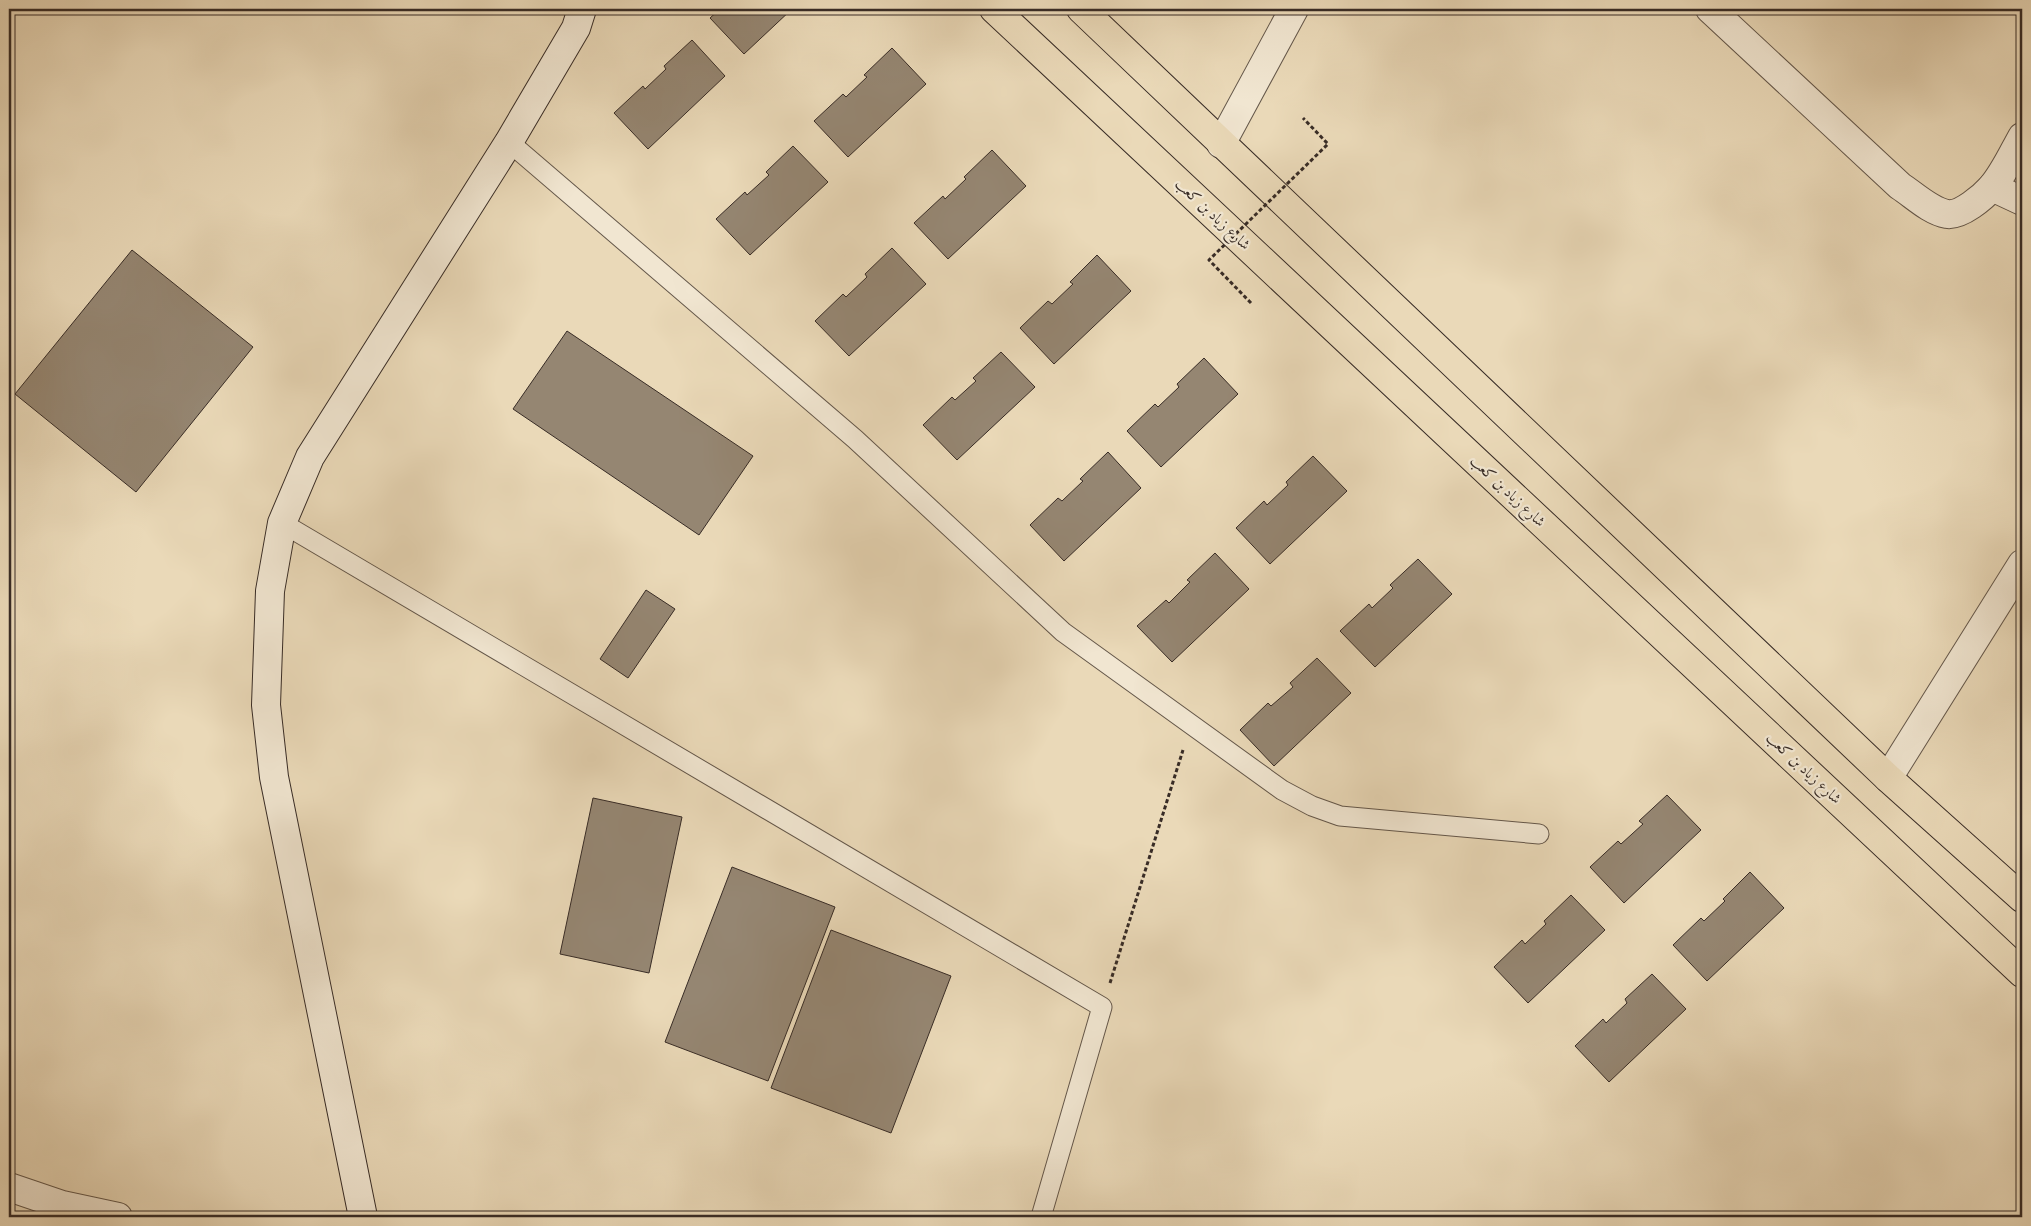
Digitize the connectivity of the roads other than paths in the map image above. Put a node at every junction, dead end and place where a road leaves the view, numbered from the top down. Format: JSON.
{"nodes":[{"id":1,"x":596,"y":9,"type":"edge"},
{"id":2,"x":994,"y":9,"type":"edge"},
{"id":3,"x":1081,"y":9,"type":"edge"},
{"id":4,"x":1294,"y":9,"type":"edge"},
{"id":5,"x":1710,"y":9,"type":"edge"},
{"id":6,"x":579,"y":18,"type":"edge"},
{"id":7,"x":2022,"y":137,"type":"edge"},
{"id":8,"x":509,"y":142,"type":"junction"},
{"id":9,"x":1221,"y":144,"type":"junction"},
{"id":10,"x":1992,"y":187,"type":"junction"},
{"id":11,"x":2022,"y":201,"type":"edge"},
{"id":12,"x":282,"y":523,"type":"junction"},
{"id":13,"x":2022,"y":564,"type":"edge"},
{"id":14,"x":1888,"y":778,"type":"junction"},
{"id":15,"x":1540,"y":834,"type":"dead end"},
{"id":16,"x":2022,"y":898,"type":"edge"},
{"id":17,"x":2022,"y":974,"type":"edge"},
{"id":18,"x":9,"y":1187,"type":"edge"},
{"id":19,"x":118,"y":1217,"type":"edge"},
{"id":20,"x":363,"y":1217,"type":"edge"},
{"id":21,"x":1041,"y":1217,"type":"edge"}],
"edges":[{"from":1,"to":6,"type":"street"},
{"from":2,"to":17,"type":"highway","name":"شارع زياد بن كعب"},
{"from":3,"to":9,"type":"highway"},
{"from":4,"to":9,"type":"street"},
{"from":5,"to":10,"type":"street"},
{"from":6,"to":8,"type":"street"},
{"from":7,"to":10,"type":"street"},
{"from":8,"to":12,"type":"street"},
{"from":8,"to":15,"type":"lane"},
{"from":9,"to":14,"type":"highway"},
{"from":10,"to":11,"type":"street"},
{"from":12,"to":20,"type":"street"},
{"from":12,"to":21,"type":"lane"},
{"from":13,"to":14,"type":"street"},
{"from":14,"to":16,"type":"highway"},
{"from":18,"to":19,"type":"street"}]}
